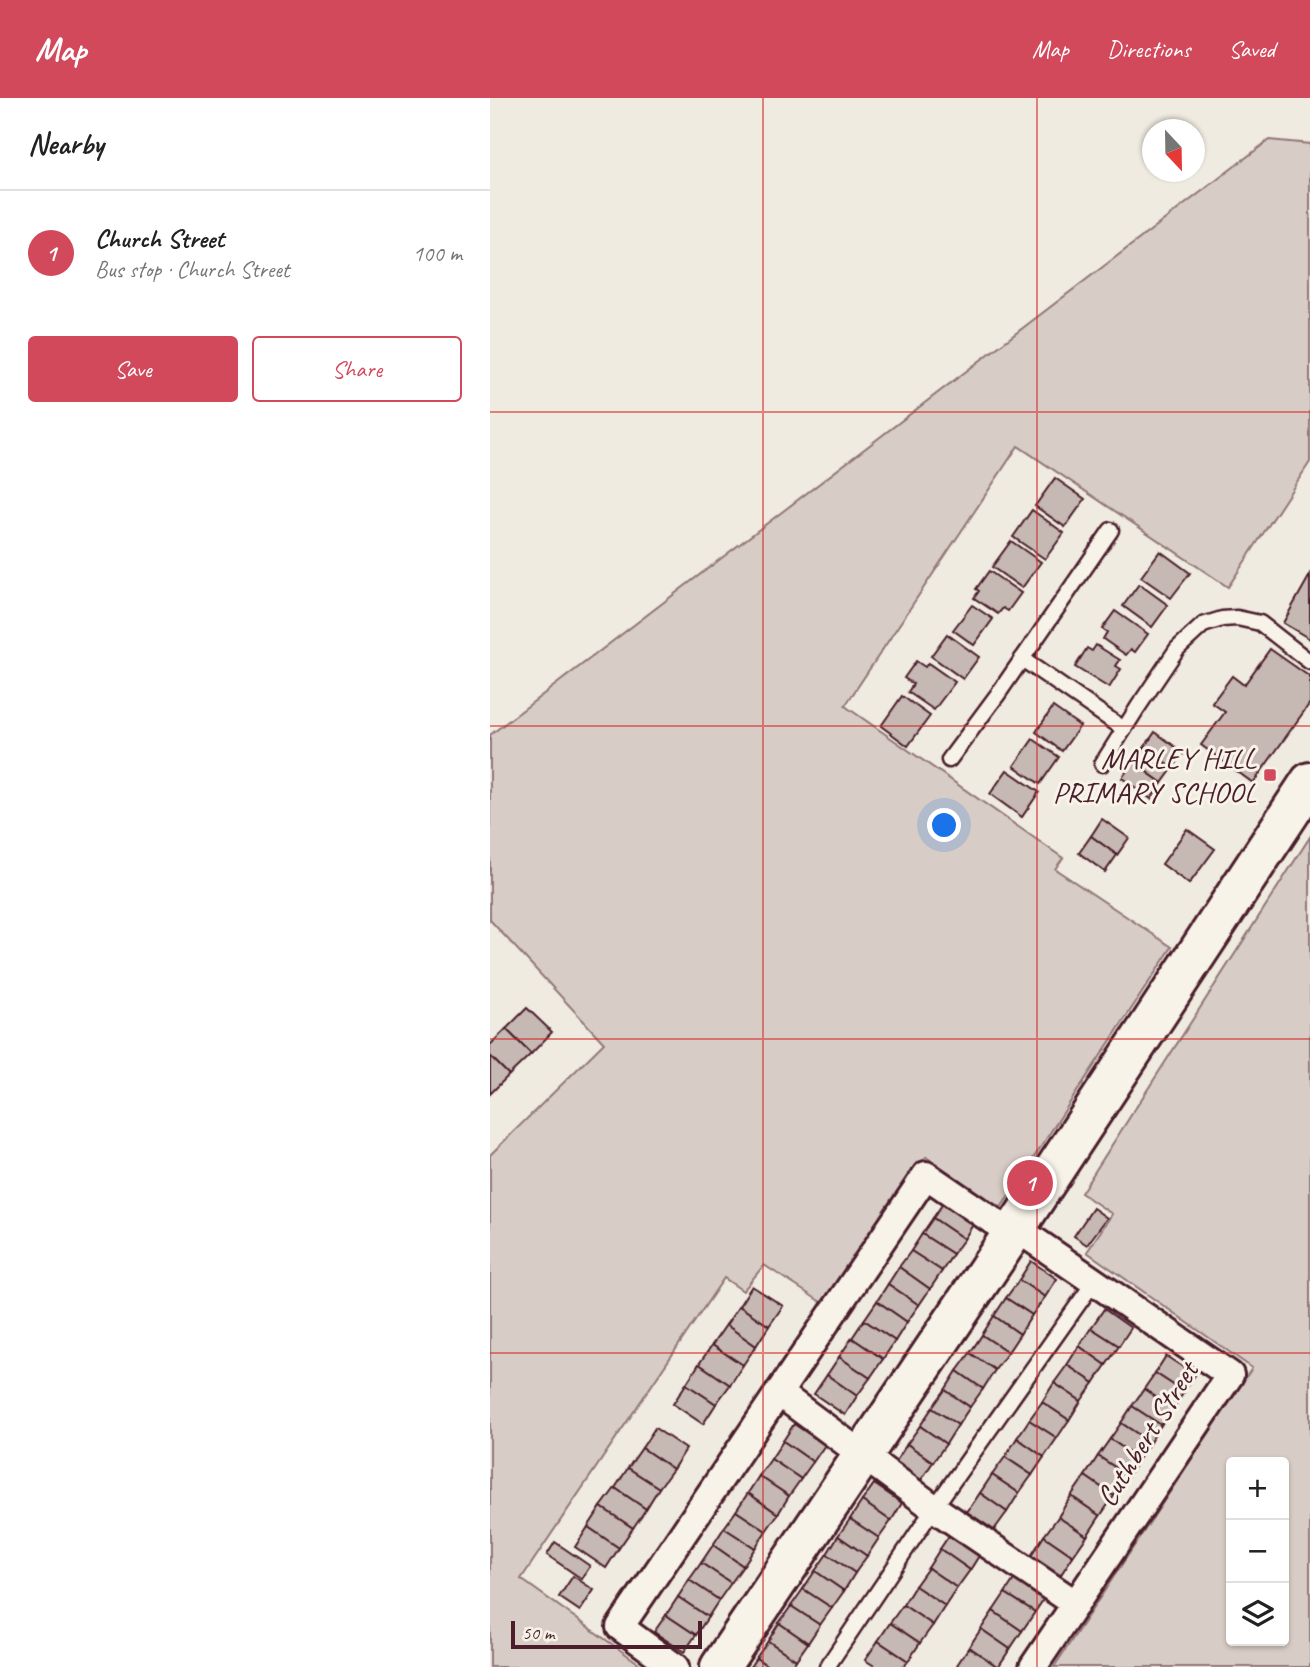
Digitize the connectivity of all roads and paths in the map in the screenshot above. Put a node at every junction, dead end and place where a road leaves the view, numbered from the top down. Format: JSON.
{"nodes":[{"id":1,"x":1111,"y":530,"type":"dead end"},
{"id":2,"x":1022,"y":659,"type":"junction"},
{"id":3,"x":1310,"y":662,"type":"edge"},
{"id":4,"x":1124,"y":729,"type":"junction"},
{"id":5,"x":949,"y":760,"type":"dead end"},
{"id":6,"x":1102,"y":764,"type":"dead end"},
{"id":7,"x":1310,"y":782,"type":"edge"},
{"id":8,"x":1014,"y":1231,"type":"junction"},
{"id":9,"x":1094,"y":1282,"type":"junction"},
{"id":10,"x":779,"y":1393,"type":"junction"},
{"id":11,"x":863,"y":1456,"type":"junction"},
{"id":12,"x":934,"y":1508,"type":"junction"},
{"id":13,"x":1076,"y":1604,"type":"junction"},
{"id":14,"x":675,"y":1667,"type":"edge"},
{"id":15,"x":720,"y":1667,"type":"edge"},
{"id":16,"x":827,"y":1667,"type":"edge"},
{"id":17,"x":1032,"y":1667,"type":"edge"}],
"edges":[{"from":1,"to":2,"type":"lane"},
{"from":2,"to":4,"type":"lane"},
{"from":2,"to":5,"type":"lane"},
{"from":3,"to":4,"type":"lane"},
{"from":4,"to":6,"type":"lane"},
{"from":7,"to":8,"type":"highway"},
{"from":8,"to":9,"type":"street","name":"Cuthbert Street"},
{"from":8,"to":10,"type":"street","name":"Cuthbert Street"},
{"from":8,"to":11,"type":"highway"},
{"from":9,"to":12,"type":"lane"},
{"from":9,"to":13,"type":"street","name":"Cuthbert Street"},
{"from":10,"to":11,"type":"street"},
{"from":10,"to":14,"type":"street"},
{"from":11,"to":12,"type":"street"},
{"from":11,"to":15,"type":"highway"},
{"from":12,"to":13,"type":"street"},
{"from":12,"to":16,"type":"lane"},
{"from":13,"to":17,"type":"street","name":"Cuthbert Street"}]}
